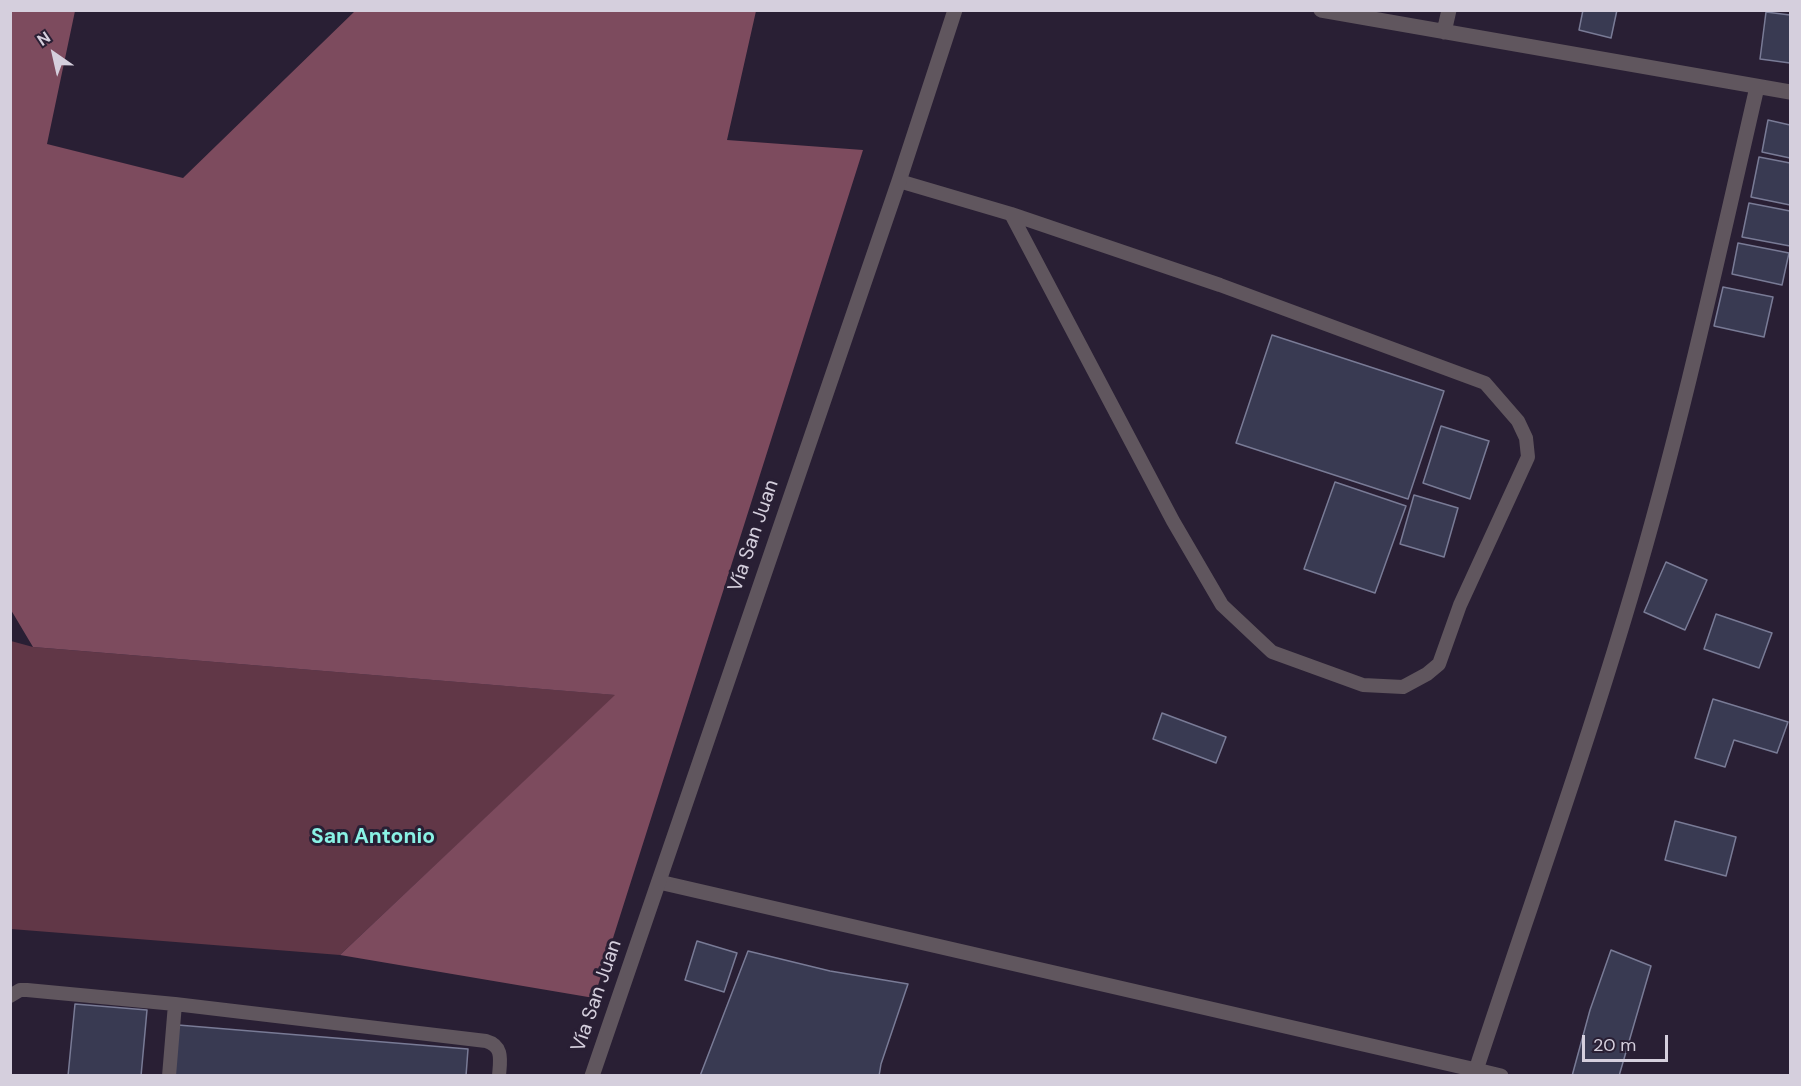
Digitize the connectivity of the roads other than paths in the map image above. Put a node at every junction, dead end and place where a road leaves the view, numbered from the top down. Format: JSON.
{"nodes":[{"id":1,"x":955,"y":10,"type":"edge"},
{"id":2,"x":1321,"y":10,"type":"edge"},
{"id":3,"x":1449,"y":10,"type":"edge"},
{"id":4,"x":1444,"y":33,"type":"junction"},
{"id":5,"x":1757,"y":87,"type":"junction"},
{"id":6,"x":1791,"y":92,"type":"edge"},
{"id":7,"x":899,"y":181,"type":"junction"},
{"id":8,"x":1011,"y":214,"type":"junction"},
{"id":9,"x":659,"y":882,"type":"junction"},
{"id":10,"x":10,"y":996,"type":"edge"},
{"id":11,"x":175,"y":1004,"type":"junction"},
{"id":12,"x":1476,"y":1070,"type":"junction"},
{"id":13,"x":169,"y":1076,"type":"edge"},
{"id":14,"x":499,"y":1076,"type":"edge"},
{"id":15,"x":592,"y":1076,"type":"edge"},
{"id":16,"x":1501,"y":1076,"type":"edge"}],
"edges":[{"from":1,"to":7,"type":"street","name":"Vía San Juan"},
{"from":2,"to":4,"type":"street"},
{"from":3,"to":4,"type":"street"},
{"from":4,"to":5,"type":"street"},
{"from":5,"to":6,"type":"street"},
{"from":5,"to":12,"type":"street"},
{"from":7,"to":8,"type":"lane"},
{"from":7,"to":9,"type":"street","name":"Vía San Juan"},
{"from":8,"to":8,"type":"lane"},
{"from":9,"to":12,"type":"street"},
{"from":9,"to":15,"type":"street","name":"Vía San Juan"},
{"from":10,"to":11,"type":"lane"},
{"from":11,"to":13,"type":"lane"},
{"from":11,"to":14,"type":"lane"},
{"from":12,"to":16,"type":"street"}]}
